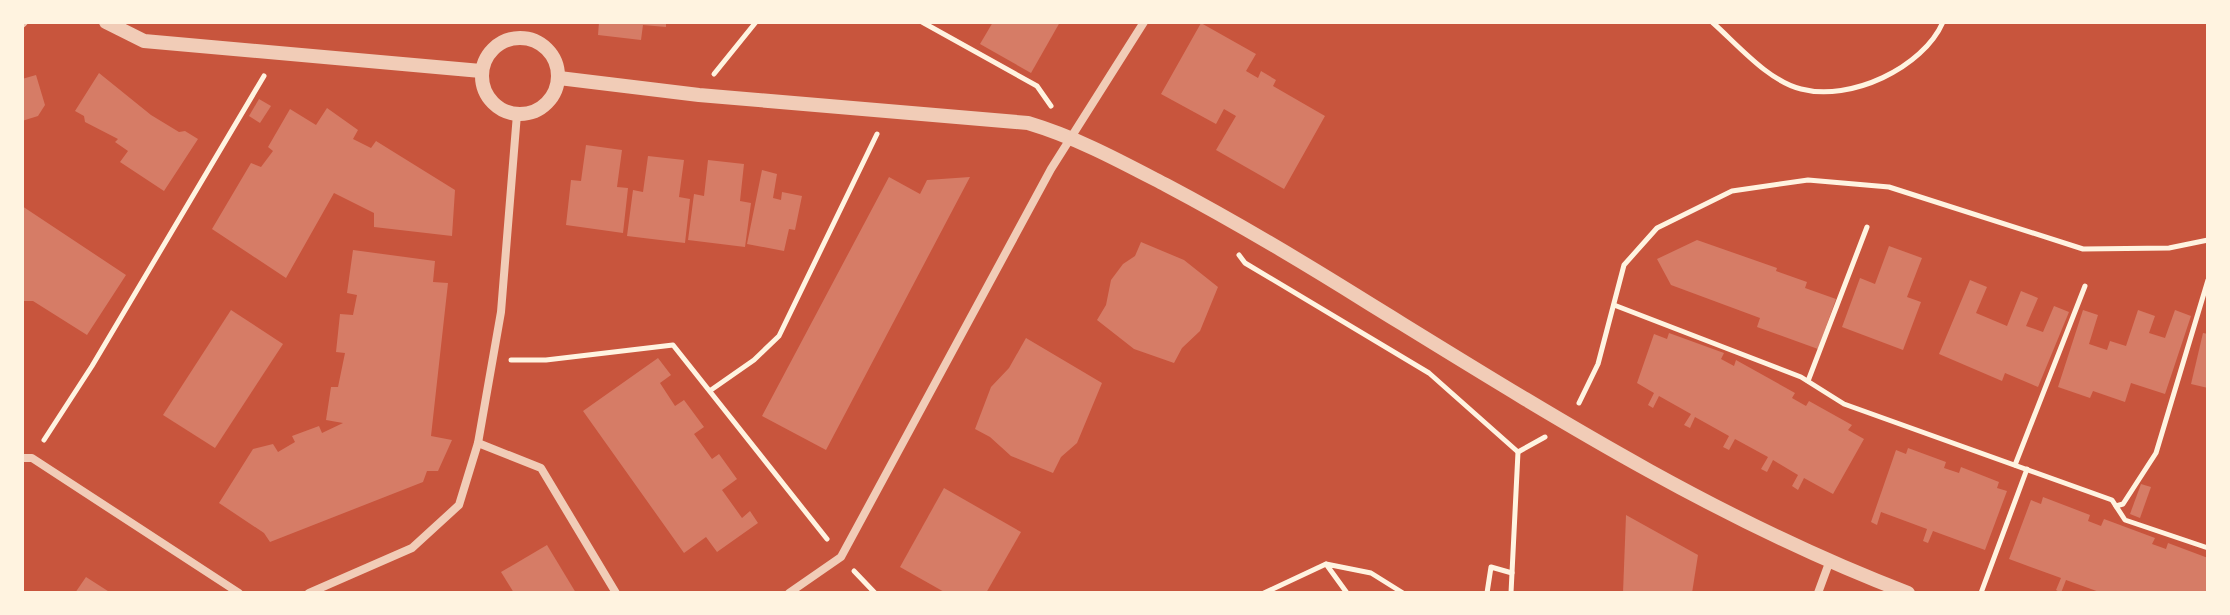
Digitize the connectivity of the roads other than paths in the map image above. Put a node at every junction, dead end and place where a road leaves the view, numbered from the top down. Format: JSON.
{"nodes":[{"id":1,"x":106,"y":22,"type":"edge"},
{"id":2,"x":526,"y":22,"type":"edge"},
{"id":3,"x":1144,"y":22,"type":"edge"},
{"id":4,"x":524,"y":38,"type":"junction"},
{"id":5,"x":481,"y":71,"type":"junction"},
{"id":6,"x":559,"y":78,"type":"junction"},
{"id":7,"x":517,"y":114,"type":"junction"},
{"id":8,"x":1074,"y":137,"type":"junction"},
{"id":9,"x":478,"y":443,"type":"junction"},
{"id":10,"x":22,"y":458,"type":"edge"},
{"id":11,"x":1829,"y":563,"type":"junction"},
{"id":12,"x":239,"y":593,"type":"edge"},
{"id":13,"x":309,"y":593,"type":"edge"},
{"id":14,"x":616,"y":593,"type":"edge"},
{"id":15,"x":789,"y":593,"type":"edge"},
{"id":16,"x":1818,"y":593,"type":"edge"},
{"id":17,"x":1908,"y":593,"type":"edge"}],
"edges":[{"from":1,"to":5,"type":"street"},
{"from":2,"to":4,"type":"street"},
{"from":3,"to":8,"type":"street"},
{"from":4,"to":5,"type":"street"},
{"from":4,"to":6,"type":"street"},
{"from":5,"to":7,"type":"street"},
{"from":6,"to":7,"type":"street"},
{"from":6,"to":8,"type":"street"},
{"from":7,"to":9,"type":"street"},
{"from":8,"to":11,"type":"street"},
{"from":8,"to":15,"type":"street"},
{"from":9,"to":13,"type":"street"},
{"from":9,"to":14,"type":"street"},
{"from":10,"to":12,"type":"street"},
{"from":11,"to":16,"type":"street"},
{"from":11,"to":17,"type":"street"}]}
